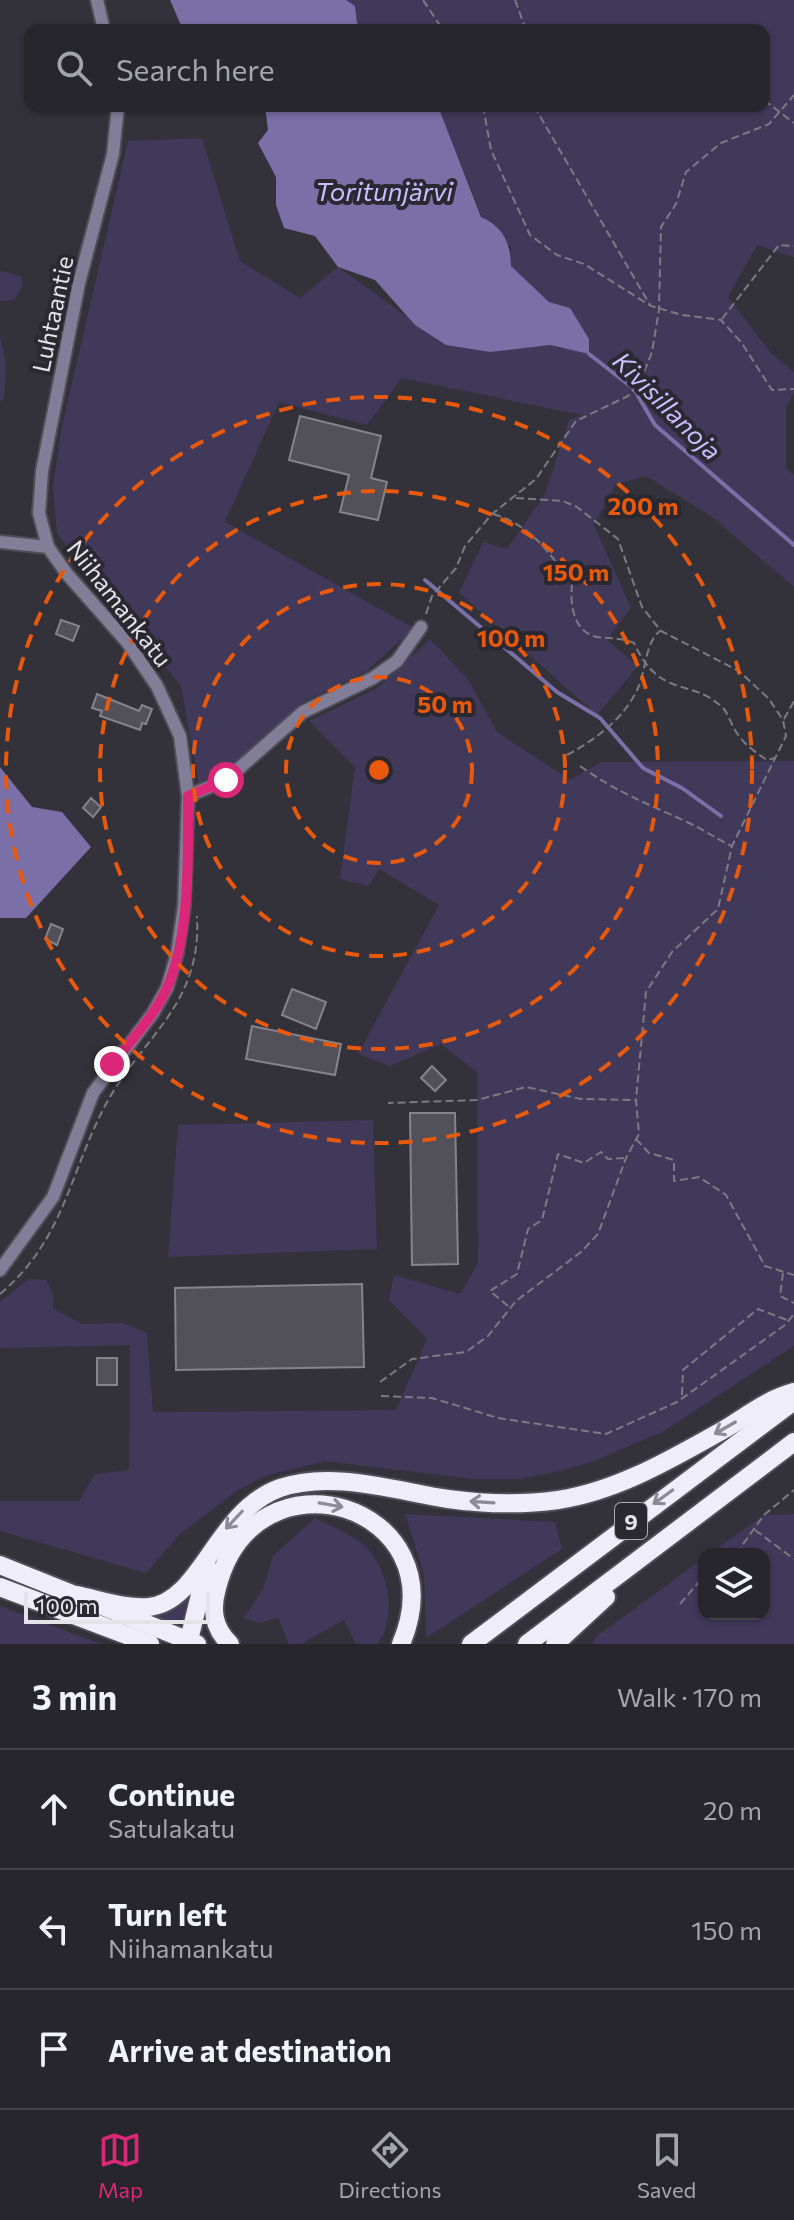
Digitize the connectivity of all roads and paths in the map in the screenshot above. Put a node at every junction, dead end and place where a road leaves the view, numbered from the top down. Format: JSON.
{"nodes":[{"id":1,"x":97,"y":0,"type":"edge"},
{"id":2,"x":423,"y":0,"type":"edge"},
{"id":3,"x":515,"y":0,"type":"edge"},
{"id":4,"x":103,"y":24,"type":"edge"},
{"id":5,"x":439,"y":24,"type":"edge"},
{"id":6,"x":524,"y":24,"type":"edge"},
{"id":7,"x":794,"y":95,"type":"edge"},
{"id":8,"x":770,"y":104,"type":"edge"},
{"id":9,"x":781,"y":110,"type":"junction"},
{"id":10,"x":117,"y":112,"type":"edge"},
{"id":11,"x":484,"y":112,"type":"edge"},
{"id":12,"x":538,"y":112,"type":"edge"},
{"id":13,"x":794,"y":123,"type":"edge"},
{"id":14,"x":794,"y":246,"type":"edge"},
{"id":15,"x":651,"y":306,"type":"junction"},
{"id":16,"x":659,"y":310,"type":"junction"},
{"id":17,"x":721,"y":320,"type":"junction"},
{"id":18,"x":794,"y":389,"type":"edge"},
{"id":19,"x":516,"y":498,"type":"junction"},
{"id":20,"x":492,"y":514,"type":"junction"},
{"id":21,"x":42,"y":533,"type":"joint"},
{"id":22,"x":0,"y":542,"type":"edge"},
{"id":23,"x":48,"y":547,"type":"junction"},
{"id":24,"x":421,"y":627,"type":"joint"},
{"id":25,"x":661,"y":631,"type":"junction"},
{"id":26,"x":646,"y":668,"type":"junction"},
{"id":27,"x":794,"y":701,"type":"edge"},
{"id":28,"x":783,"y":720,"type":"junction"},
{"id":29,"x":567,"y":755,"type":"dead end"},
{"id":30,"x":776,"y":758,"type":"junction"},
{"id":31,"x":580,"y":766,"type":"dead end"},
{"id":32,"x":188,"y":796,"type":"junction"},
{"id":33,"x":732,"y":846,"type":"junction"},
{"id":34,"x":184,"y":906,"type":"junction"},
{"id":35,"x":636,"y":1100,"type":"junction"},
{"id":36,"x":388,"y":1103,"type":"dead end"},
{"id":37,"x":636,"y":1138,"type":"junction"},
{"id":38,"x":626,"y":1158,"type":"junction"},
{"id":39,"x":0,"y":1270,"type":"edge"},
{"id":40,"x":784,"y":1272,"type":"junction"},
{"id":41,"x":794,"y":1275,"type":"edge"},
{"id":42,"x":0,"y":1294,"type":"edge"},
{"id":43,"x":794,"y":1303,"type":"edge"},
{"id":44,"x":509,"y":1307,"type":"junction"},
{"id":45,"x":794,"y":1314,"type":"edge"},
{"id":46,"x":788,"y":1321,"type":"junction"},
{"id":47,"x":380,"y":1382,"type":"dead end"},
{"id":48,"x":794,"y":1392,"type":"edge"},
{"id":49,"x":381,"y":1396,"type":"dead end"},
{"id":50,"x":682,"y":1396,"type":"junction"},
{"id":51,"x":794,"y":1401,"type":"edge"},
{"id":52,"x":794,"y":1442,"type":"edge"},
{"id":53,"x":794,"y":1490,"type":"edge"},
{"id":54,"x":754,"y":1529,"type":"junction"},
{"id":55,"x":667,"y":1538,"type":"junction"},
{"id":56,"x":740,"y":1548,"type":"edge"},
{"id":57,"x":211,"y":1552,"type":"junction"},
{"id":58,"x":794,"y":1559,"type":"edge"},
{"id":59,"x":0,"y":1565,"type":"edge"},
{"id":60,"x":698,"y":1583,"type":"edge"},
{"id":61,"x":0,"y":1587,"type":"edge"},
{"id":62,"x":77,"y":1595,"type":"junction"},
{"id":63,"x":680,"y":1604,"type":"dead end"},
{"id":64,"x":128,"y":1639,"type":"edge"},
{"id":65,"x":191,"y":1643,"type":"edge"},
{"id":66,"x":150,"y":1644,"type":"edge"},
{"id":67,"x":230,"y":1644,"type":"edge"},
{"id":68,"x":401,"y":1644,"type":"edge"},
{"id":69,"x":471,"y":1644,"type":"edge"},
{"id":70,"x":527,"y":1644,"type":"edge"},
{"id":71,"x":555,"y":1644,"type":"edge"}],
"edges":[{"from":1,"to":4,"type":"street"},
{"from":2,"to":5,"type":"path"},
{"from":3,"to":6,"type":"path"},
{"from":7,"to":9,"type":"path"},
{"from":8,"to":9,"type":"path"},
{"from":9,"to":13,"type":"path"},
{"from":9,"to":16,"type":"path"},
{"from":10,"to":21,"type":"street","name":"Luhtaantie"},
{"from":11,"to":15,"type":"path"},
{"from":12,"to":15,"type":"path"},
{"from":14,"to":17,"type":"path"},
{"from":15,"to":16,"type":"path"},
{"from":16,"to":17,"type":"path"},
{"from":16,"to":19,"type":"path"},
{"from":17,"to":18,"type":"path"},
{"from":19,"to":20,"type":"path"},
{"from":19,"to":25,"type":"path"},
{"from":20,"to":24,"type":"path"},
{"from":20,"to":26,"type":"path"},
{"from":21,"to":23,"type":"street","name":"Niihamankatu"},
{"from":22,"to":23,"type":"street"},
{"from":23,"to":32,"type":"street","name":"Niihamankatu"},
{"from":24,"to":32,"type":"street"},
{"from":25,"to":26,"type":"path"},
{"from":25,"to":28,"type":"path"},
{"from":26,"to":29,"type":"path"},
{"from":26,"to":30,"type":"path"},
{"from":27,"to":28,"type":"path"},
{"from":28,"to":30,"type":"path"},
{"from":30,"to":33,"type":"path"},
{"from":31,"to":33,"type":"path"},
{"from":32,"to":34,"type":"street","name":"Niihamankatu"},
{"from":33,"to":35,"type":"path"},
{"from":34,"to":39,"type":"street","name":"Niihamankatu"},
{"from":34,"to":42,"type":"path"},
{"from":35,"to":36,"type":"path"},
{"from":35,"to":37,"type":"path"},
{"from":37,"to":38,"type":"path"},
{"from":37,"to":40,"type":"path"},
{"from":38,"to":44,"type":"path"},
{"from":38,"to":44,"type":"path"},
{"from":40,"to":41,"type":"path"},
{"from":40,"to":43,"type":"path"},
{"from":44,"to":47,"type":"path"},
{"from":45,"to":46,"type":"path"},
{"from":46,"to":50,"type":"path"},
{"from":46,"to":50,"type":"path"},
{"from":48,"to":57,"type":"highway","one_way":true},
{"from":49,"to":50,"type":"path"},
{"from":51,"to":69,"type":"highway","number":"9","one_way":true},
{"from":52,"to":55,"type":"highway","number":"9"},
{"from":53,"to":54,"type":"path"},
{"from":54,"to":56,"type":"path"},
{"from":54,"to":58,"type":"path"},
{"from":55,"to":70,"type":"highway","number":"9"},
{"from":55,"to":71,"type":"highway"},
{"from":57,"to":62,"type":"highway"},
{"from":57,"to":65,"type":"highway"},
{"from":59,"to":62,"type":"highway"},
{"from":60,"to":63,"type":"path"},
{"from":61,"to":64,"type":"highway"},
{"from":62,"to":65,"type":"highway"},
{"from":64,"to":66,"type":"highway"},
{"from":67,"to":68,"type":"highway","one_way":true}]}
